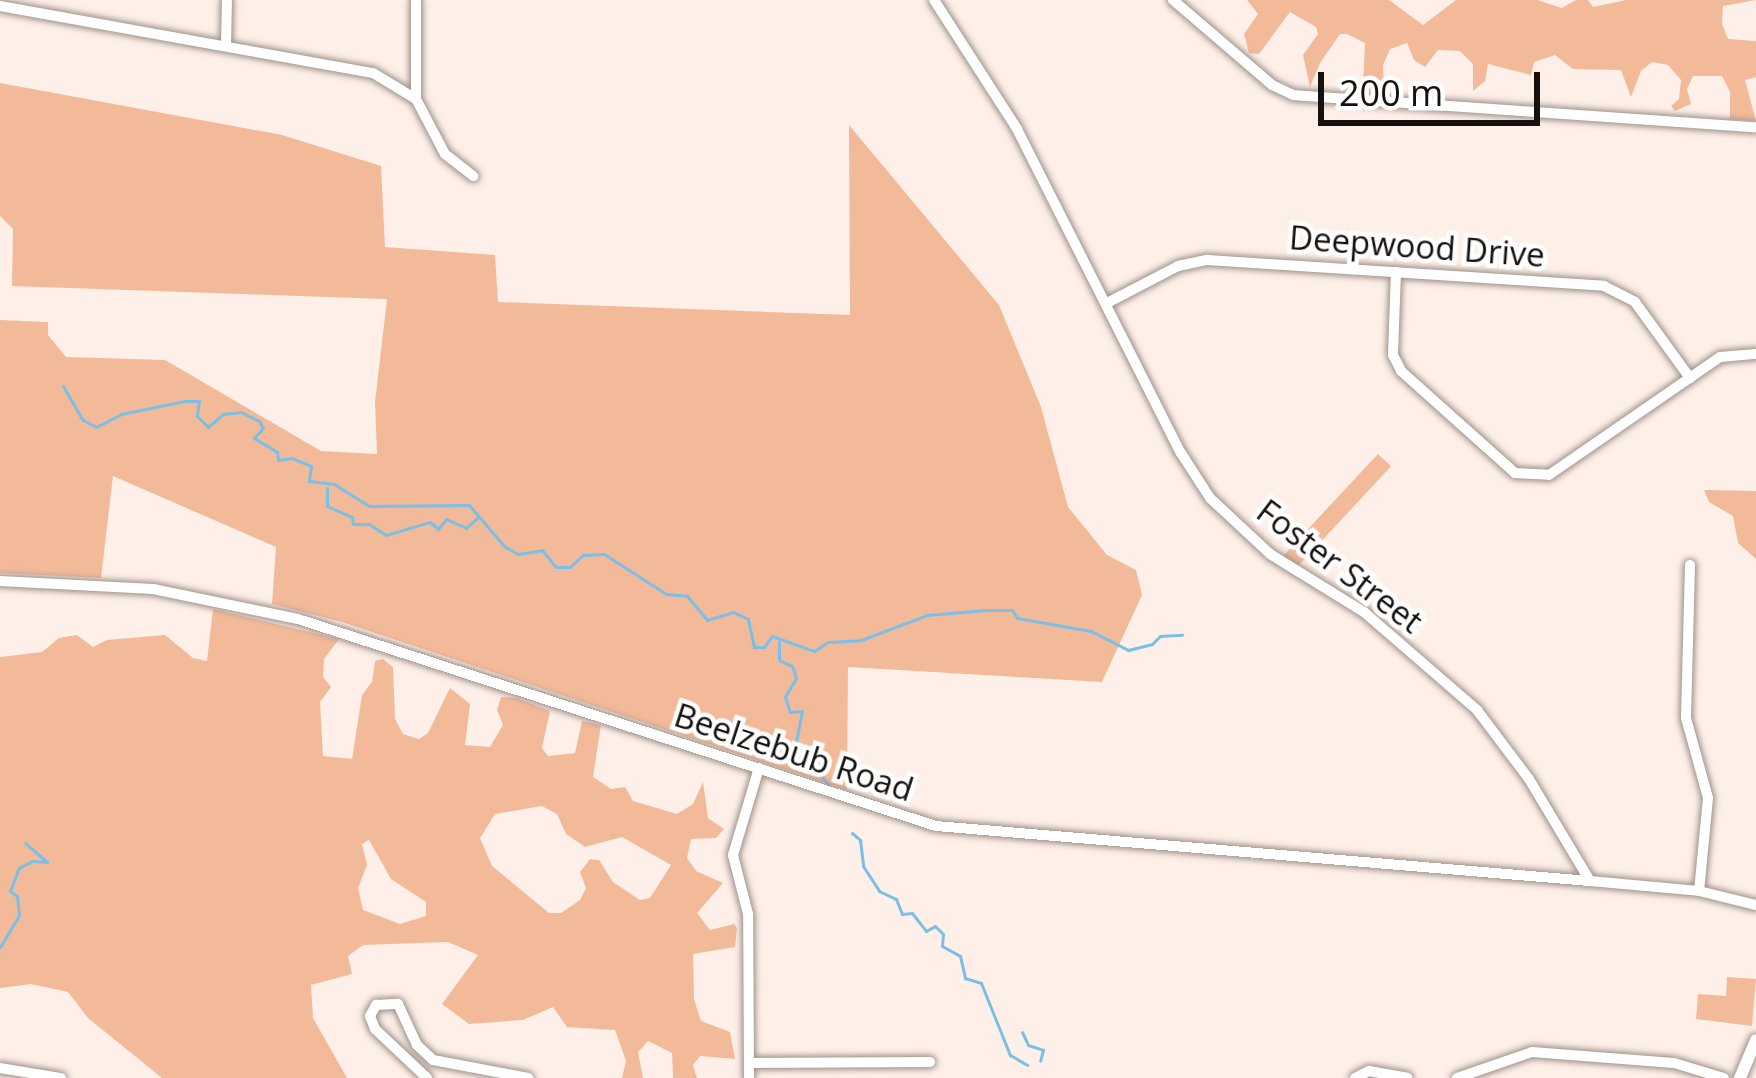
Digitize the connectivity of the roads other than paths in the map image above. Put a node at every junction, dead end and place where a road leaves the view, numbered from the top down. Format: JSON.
{"nodes":[{"id":1,"x":226,"y":0,"type":"edge"},
{"id":2,"x":416,"y":0,"type":"edge"},
{"id":3,"x":934,"y":0,"type":"edge"},
{"id":4,"x":1173,"y":0,"type":"edge"},
{"id":5,"x":0,"y":6,"type":"edge"},
{"id":6,"x":226,"y":46,"type":"junction"},
{"id":7,"x":416,"y":99,"type":"junction"},
{"id":8,"x":1756,"y":127,"type":"edge"},
{"id":9,"x":473,"y":176,"type":"dead end"},
{"id":10,"x":1396,"y":272,"type":"junction"},
{"id":11,"x":1107,"y":303,"type":"junction"},
{"id":12,"x":1756,"y":354,"type":"edge"},
{"id":13,"x":1690,"y":378,"type":"junction"},
{"id":14,"x":1690,"y":566,"type":"dead end"},
{"id":15,"x":0,"y":580,"type":"edge"},
{"id":16,"x":759,"y":768,"type":"junction"},
{"id":17,"x":1590,"y":881,"type":"junction"},
{"id":18,"x":1700,"y":891,"type":"junction"},
{"id":19,"x":1756,"y":905,"type":"edge"},
{"id":20,"x":1756,"y":1040,"type":"edge"},
{"id":21,"x":930,"y":1062,"type":"dead end"},
{"id":22,"x":749,"y":1063,"type":"junction"},
{"id":23,"x":0,"y":1068,"type":"edge"},
{"id":24,"x":1356,"y":1076,"type":"edge"},
{"id":25,"x":61,"y":1078,"type":"edge"},
{"id":26,"x":427,"y":1078,"type":"edge"},
{"id":27,"x":528,"y":1078,"type":"edge"},
{"id":28,"x":749,"y":1078,"type":"edge"},
{"id":29,"x":1407,"y":1078,"type":"edge"},
{"id":30,"x":1457,"y":1078,"type":"edge"},
{"id":31,"x":1724,"y":1078,"type":"edge"},
{"id":32,"x":1740,"y":1078,"type":"edge"}],
"edges":[{"from":1,"to":6,"type":"street"},
{"from":2,"to":7,"type":"street"},
{"from":3,"to":11,"type":"street","name":"Foster Street"},
{"from":4,"to":8,"type":"street"},
{"from":5,"to":6,"type":"street"},
{"from":6,"to":7,"type":"street"},
{"from":7,"to":9,"type":"street"},
{"from":10,"to":11,"type":"street","name":"Deepwood Drive"},
{"from":10,"to":13,"type":"street","name":"Deepwood Drive"},
{"from":10,"to":13,"type":"street"},
{"from":11,"to":17,"type":"street","name":"Foster Street"},
{"from":12,"to":13,"type":"street"},
{"from":14,"to":18,"type":"street"},
{"from":15,"to":16,"type":"street","name":"Beelzebub Road"},
{"from":16,"to":17,"type":"street","name":"Beelzebub Road"},
{"from":16,"to":22,"type":"street"},
{"from":17,"to":18,"type":"street"},
{"from":18,"to":19,"type":"street"},
{"from":20,"to":32,"type":"main road"},
{"from":21,"to":22,"type":"street"},
{"from":22,"to":28,"type":"street"},
{"from":23,"to":25,"type":"street"},
{"from":24,"to":29,"type":"street"},
{"from":26,"to":27,"type":"street"},
{"from":30,"to":31,"type":"street"}]}
